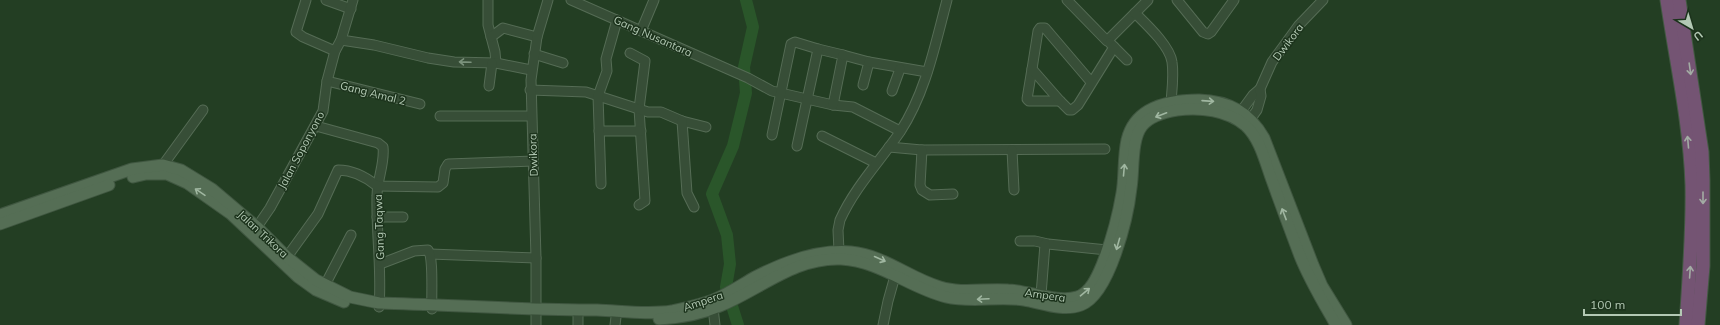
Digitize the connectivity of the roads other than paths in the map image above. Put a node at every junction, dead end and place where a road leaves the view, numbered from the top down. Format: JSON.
{"nodes":[{"id":1,"x":306,"y":0,"type":"edge"},
{"id":2,"x":326,"y":0,"type":"edge"},
{"id":3,"x":488,"y":0,"type":"edge"},
{"id":4,"x":548,"y":0,"type":"edge"},
{"id":5,"x":570,"y":0,"type":"edge"},
{"id":6,"x":654,"y":0,"type":"edge"},
{"id":7,"x":947,"y":0,"type":"edge"},
{"id":8,"x":1068,"y":0,"type":"edge"},
{"id":9,"x":1148,"y":0,"type":"edge"},
{"id":10,"x":1177,"y":0,"type":"edge"},
{"id":11,"x":1323,"y":0,"type":"edge"},
{"id":12,"x":1667,"y":0,"type":"edge"},
{"id":13,"x":1678,"y":0,"type":"edge"},
{"id":14,"x":1232,"y":1,"type":"edge"},
{"id":15,"x":352,"y":4,"type":"edge"},
{"id":16,"x":1135,"y":13,"type":"junction"},
{"id":17,"x":617,"y":20,"type":"junction"},
{"id":18,"x":641,"y":31,"type":"junction"},
{"id":19,"x":491,"y":37,"type":"junction"},
{"id":20,"x":537,"y":37,"type":"junction"},
{"id":21,"x":341,"y":40,"type":"junction"},
{"id":22,"x":1110,"y":44,"type":"junction"},
{"id":23,"x":818,"y":49,"type":"junction"},
{"id":24,"x":335,"y":51,"type":"junction"},
{"id":25,"x":630,"y":53,"type":"dead end"},
{"id":26,"x":534,"y":54,"type":"junction"},
{"id":27,"x":843,"y":56,"type":"junction"},
{"id":28,"x":1127,"y":60,"type":"dead end"},
{"id":29,"x":869,"y":62,"type":"junction"},
{"id":30,"x":494,"y":63,"type":"junction"},
{"id":31,"x":563,"y":63,"type":"dead end"},
{"id":32,"x":900,"y":68,"type":"junction"},
{"id":33,"x":1032,"y":69,"type":"junction"},
{"id":34,"x":531,"y":70,"type":"junction"},
{"id":35,"x":927,"y":72,"type":"junction"},
{"id":36,"x":327,"y":81,"type":"junction"},
{"id":37,"x":1091,"y":82,"type":"junction"},
{"id":38,"x":863,"y":85,"type":"dead end"},
{"id":39,"x":489,"y":86,"type":"dead end"},
{"id":40,"x":1260,"y":89,"type":"junction"},
{"id":41,"x":530,"y":90,"type":"junction"},
{"id":42,"x":892,"y":91,"type":"dead end"},
{"id":43,"x":780,"y":92,"type":"junction"},
{"id":44,"x":598,"y":96,"type":"junction"},
{"id":45,"x":807,"y":99,"type":"junction"},
{"id":46,"x":1060,"y":102,"type":"junction"},
{"id":47,"x":1172,"y":102,"type":"junction"},
{"id":48,"x":420,"y":104,"type":"dead end"},
{"id":49,"x":833,"y":105,"type":"junction"},
{"id":50,"x":639,"y":109,"type":"junction"},
{"id":51,"x":203,"y":110,"type":"dead end"},
{"id":52,"x":1238,"y":115,"type":"junction"},
{"id":53,"x":440,"y":116,"type":"dead end"},
{"id":54,"x":531,"y":116,"type":"junction"},
{"id":55,"x":682,"y":121,"type":"junction"},
{"id":56,"x":1249,"y":123,"type":"junction"},
{"id":57,"x":316,"y":126,"type":"junction"},
{"id":58,"x":706,"y":126,"type":"dead end"},
{"id":59,"x":599,"y":131,"type":"junction"},
{"id":60,"x":900,"y":131,"type":"junction"},
{"id":61,"x":641,"y":132,"type":"junction"},
{"id":62,"x":772,"y":135,"type":"dead end"},
{"id":63,"x":822,"y":136,"type":"dead end"},
{"id":64,"x":797,"y":146,"type":"dead end"},
{"id":65,"x":889,"y":147,"type":"junction"},
{"id":66,"x":1105,"y":149,"type":"dead end"},
{"id":67,"x":922,"y":150,"type":"junction"},
{"id":68,"x":1012,"y":150,"type":"junction"},
{"id":69,"x":533,"y":161,"type":"junction"},
{"id":70,"x":876,"y":163,"type":"junction"},
{"id":71,"x":163,"y":165,"type":"junction"},
{"id":72,"x":601,"y":184,"type":"dead end"},
{"id":73,"x":377,"y":186,"type":"junction"},
{"id":74,"x":1014,"y":190,"type":"dead end"},
{"id":75,"x":72,"y":194,"type":"junction"},
{"id":76,"x":952,"y":194,"type":"dead end"},
{"id":77,"x":639,"y":205,"type":"dead end"},
{"id":78,"x":694,"y":207,"type":"dead end"},
{"id":79,"x":0,"y":215,"type":"edge"},
{"id":80,"x":403,"y":216,"type":"dead end"},
{"id":81,"x":377,"y":217,"type":"junction"},
{"id":82,"x":0,"y":224,"type":"edge"},
{"id":83,"x":257,"y":227,"type":"junction"},
{"id":84,"x":351,"y":235,"type":"dead end"},
{"id":85,"x":1020,"y":241,"type":"dead end"},
{"id":86,"x":1045,"y":244,"type":"junction"},
{"id":87,"x":1107,"y":250,"type":"junction"},
{"id":88,"x":839,"y":251,"type":"junction"},
{"id":89,"x":430,"y":254,"type":"junction"},
{"id":90,"x":287,"y":257,"type":"junction"},
{"id":91,"x":853,"y":257,"type":"junction"},
{"id":92,"x":536,"y":258,"type":"junction"},
{"id":93,"x":380,"y":264,"type":"junction"},
{"id":94,"x":895,"y":276,"type":"junction"},
{"id":95,"x":325,"y":286,"type":"junction"},
{"id":96,"x":740,"y":291,"type":"junction"},
{"id":97,"x":1041,"y":295,"type":"junction"},
{"id":98,"x":718,"y":304,"type":"junction"},
{"id":99,"x":379,"y":305,"type":"junction"},
{"id":100,"x":432,"y":306,"type":"junction"},
{"id":101,"x":536,"y":311,"type":"junction"},
{"id":102,"x":578,"y":317,"type":"edge"},
{"id":103,"x":616,"y":321,"type":"edge"},
{"id":104,"x":659,"y":322,"type":"edge"},
{"id":105,"x":536,"y":325,"type":"edge"},
{"id":106,"x":715,"y":325,"type":"edge"},
{"id":107,"x":884,"y":325,"type":"edge"},
{"id":108,"x":1336,"y":325,"type":"edge"},
{"id":109,"x":1346,"y":325,"type":"edge"},
{"id":110,"x":1686,"y":325,"type":"edge"},
{"id":111,"x":1698,"y":325,"type":"edge"}],
"edges":[{"from":1,"to":24,"type":"street"},
{"from":2,"to":15,"type":"street"},
{"from":3,"to":19,"type":"street"},
{"from":4,"to":20,"type":"street","name":"Dwikora"},
{"from":5,"to":17,"type":"street","name":"Gang Nusantara"},
{"from":6,"to":18,"type":"street"},
{"from":7,"to":35,"type":"street"},
{"from":8,"to":22,"type":"street"},
{"from":9,"to":16,"type":"street"},
{"from":10,"to":14,"type":"street"},
{"from":11,"to":40,"type":"street","name":"Dwikora"},
{"from":110,"to":12,"type":"highway","one_way":true},
{"from":13,"to":111,"type":"highway","one_way":true},
{"from":15,"to":21,"type":"street","name":"Jalan Soponyono"},
{"from":16,"to":22,"type":"street"},
{"from":16,"to":47,"type":"street"},
{"from":17,"to":18,"type":"street","name":"Gang Nusantara"},
{"from":17,"to":44,"type":"street"},
{"from":18,"to":43,"type":"street","name":"Gang Nusantara"},
{"from":19,"to":20,"type":"street"},
{"from":19,"to":30,"type":"street"},
{"from":20,"to":26,"type":"street","name":"Dwikora"},
{"from":21,"to":24,"type":"street","name":"Jalan Soponyono"},
{"from":30,"to":21,"type":"street","one_way":true},
{"from":22,"to":28,"type":"street"},
{"from":22,"to":37,"type":"street"},
{"from":23,"to":27,"type":"street"},
{"from":23,"to":43,"type":"street"},
{"from":23,"to":45,"type":"street"},
{"from":24,"to":36,"type":"street","name":"Jalan Soponyono"},
{"from":25,"to":50,"type":"street"},
{"from":26,"to":31,"type":"street"},
{"from":26,"to":34,"type":"street","name":"Dwikora"},
{"from":27,"to":29,"type":"street"},
{"from":27,"to":49,"type":"street"},
{"from":29,"to":32,"type":"street"},
{"from":29,"to":38,"type":"street"},
{"from":30,"to":34,"type":"street"},
{"from":30,"to":39,"type":"street"},
{"from":32,"to":35,"type":"street"},
{"from":32,"to":42,"type":"street"},
{"from":33,"to":37,"type":"street"},
{"from":33,"to":46,"type":"street"},
{"from":33,"to":46,"type":"street"},
{"from":34,"to":41,"type":"street","name":"Dwikora"},
{"from":35,"to":60,"type":"street"},
{"from":36,"to":48,"type":"street","name":"Gang Amal 2"},
{"from":36,"to":57,"type":"street","name":"Jalan Soponyono"},
{"from":37,"to":46,"type":"street"},
{"from":40,"to":52,"type":"street","name":"Dwikora"},
{"from":40,"to":56,"type":"street","name":"Dwikora"},
{"from":41,"to":44,"type":"street"},
{"from":41,"to":54,"type":"street","name":"Dwikora"},
{"from":43,"to":45,"type":"street","name":"Gang Nusantara"},
{"from":43,"to":62,"type":"street"},
{"from":44,"to":50,"type":"street"},
{"from":44,"to":59,"type":"street"},
{"from":45,"to":49,"type":"street","name":"Gang Nusantara"},
{"from":45,"to":64,"type":"street"},
{"from":47,"to":52,"type":"main road","name":"Ampera","one_way":true},
{"from":87,"to":47,"type":"main road","name":"Ampera","one_way":true},
{"from":49,"to":60,"type":"street","name":"Gang Nusantara"},
{"from":50,"to":55,"type":"street"},
{"from":50,"to":61,"type":"street"},
{"from":51,"to":71,"type":"street"},
{"from":52,"to":56,"type":"main road","name":"Ampera"},
{"from":52,"to":94,"type":"main road","name":"Ampera","one_way":true},
{"from":53,"to":54,"type":"street"},
{"from":54,"to":69,"type":"street","name":"Dwikora"},
{"from":55,"to":58,"type":"street"},
{"from":55,"to":78,"type":"street"},
{"from":108,"to":56,"type":"main road","name":"Ampera","one_way":true},
{"from":56,"to":109,"type":"main road","name":"Ampera"},
{"from":57,"to":73,"type":"street","name":"Gang Taqwa"},
{"from":57,"to":83,"type":"street","name":"Jalan Soponyono"},
{"from":59,"to":61,"type":"street"},
{"from":59,"to":72,"type":"street"},
{"from":60,"to":65,"type":"street"},
{"from":61,"to":77,"type":"street"},
{"from":63,"to":70,"type":"street"},
{"from":65,"to":67,"type":"street"},
{"from":65,"to":70,"type":"street"},
{"from":66,"to":68,"type":"street"},
{"from":67,"to":68,"type":"street"},
{"from":67,"to":76,"type":"street"},
{"from":68,"to":74,"type":"street"},
{"from":69,"to":73,"type":"street"},
{"from":69,"to":92,"type":"street","name":"Dwikora"},
{"from":70,"to":88,"type":"street"},
{"from":71,"to":75,"type":"main road","name":"Jalan Trikora"},
{"from":71,"to":83,"type":"main road","name":"Jalan Trikora"},
{"from":73,"to":81,"type":"street","name":"Gang Taqwa"},
{"from":73,"to":90,"type":"street"},
{"from":75,"to":79,"type":"main road","name":"Jalan Trikora"},
{"from":75,"to":82,"type":"main road","name":"Jalan Trikora"},
{"from":99,"to":75,"type":"main road","name":"Jalan Trikora","one_way":true},
{"from":80,"to":81,"type":"street"},
{"from":81,"to":93,"type":"street","name":"Gang Taqwa"},
{"from":83,"to":90,"type":"main road","name":"Jalan Trikora"},
{"from":84,"to":95,"type":"street"},
{"from":85,"to":86,"type":"street"},
{"from":86,"to":87,"type":"street"},
{"from":86,"to":97,"type":"street"},
{"from":97,"to":87,"type":"main road","name":"Ampera","one_way":true},
{"from":88,"to":91,"type":"main road","name":"Ampera"},
{"from":88,"to":96,"type":"main road","name":"Ampera"},
{"from":89,"to":92,"type":"street"},
{"from":89,"to":93,"type":"street"},
{"from":89,"to":100,"type":"street"},
{"from":90,"to":95,"type":"main road","name":"Jalan Trikora"},
{"from":91,"to":94,"type":"main road","name":"Ampera"},
{"from":91,"to":96,"type":"main road","name":"Ampera"},
{"from":91,"to":97,"type":"main road","name":"Ampera","one_way":true},
{"from":92,"to":101,"type":"street","name":"Dwikora"},
{"from":93,"to":99,"type":"street","name":"Gang Taqwa"},
{"from":94,"to":107,"type":"street"},
{"from":95,"to":99,"type":"main road","name":"Jalan Trikora"},
{"from":96,"to":98,"type":"main road","name":"Ampera"},
{"from":98,"to":102,"type":"main road","name":"Ampera"},
{"from":98,"to":104,"type":"main road","name":"Ampera"},
{"from":98,"to":106,"type":"street"},
{"from":99,"to":100,"type":"main road","name":"Jalan Trikora"},
{"from":100,"to":101,"type":"main road","name":"Jalan Trikora"},
{"from":101,"to":102,"type":"main road","name":"Ampera"},
{"from":101,"to":105,"type":"street","name":"Dwikora"},
{"from":102,"to":103,"type":"main road","name":"Ampera"},
{"from":103,"to":104,"type":"main road","name":"Ampera"}]}
